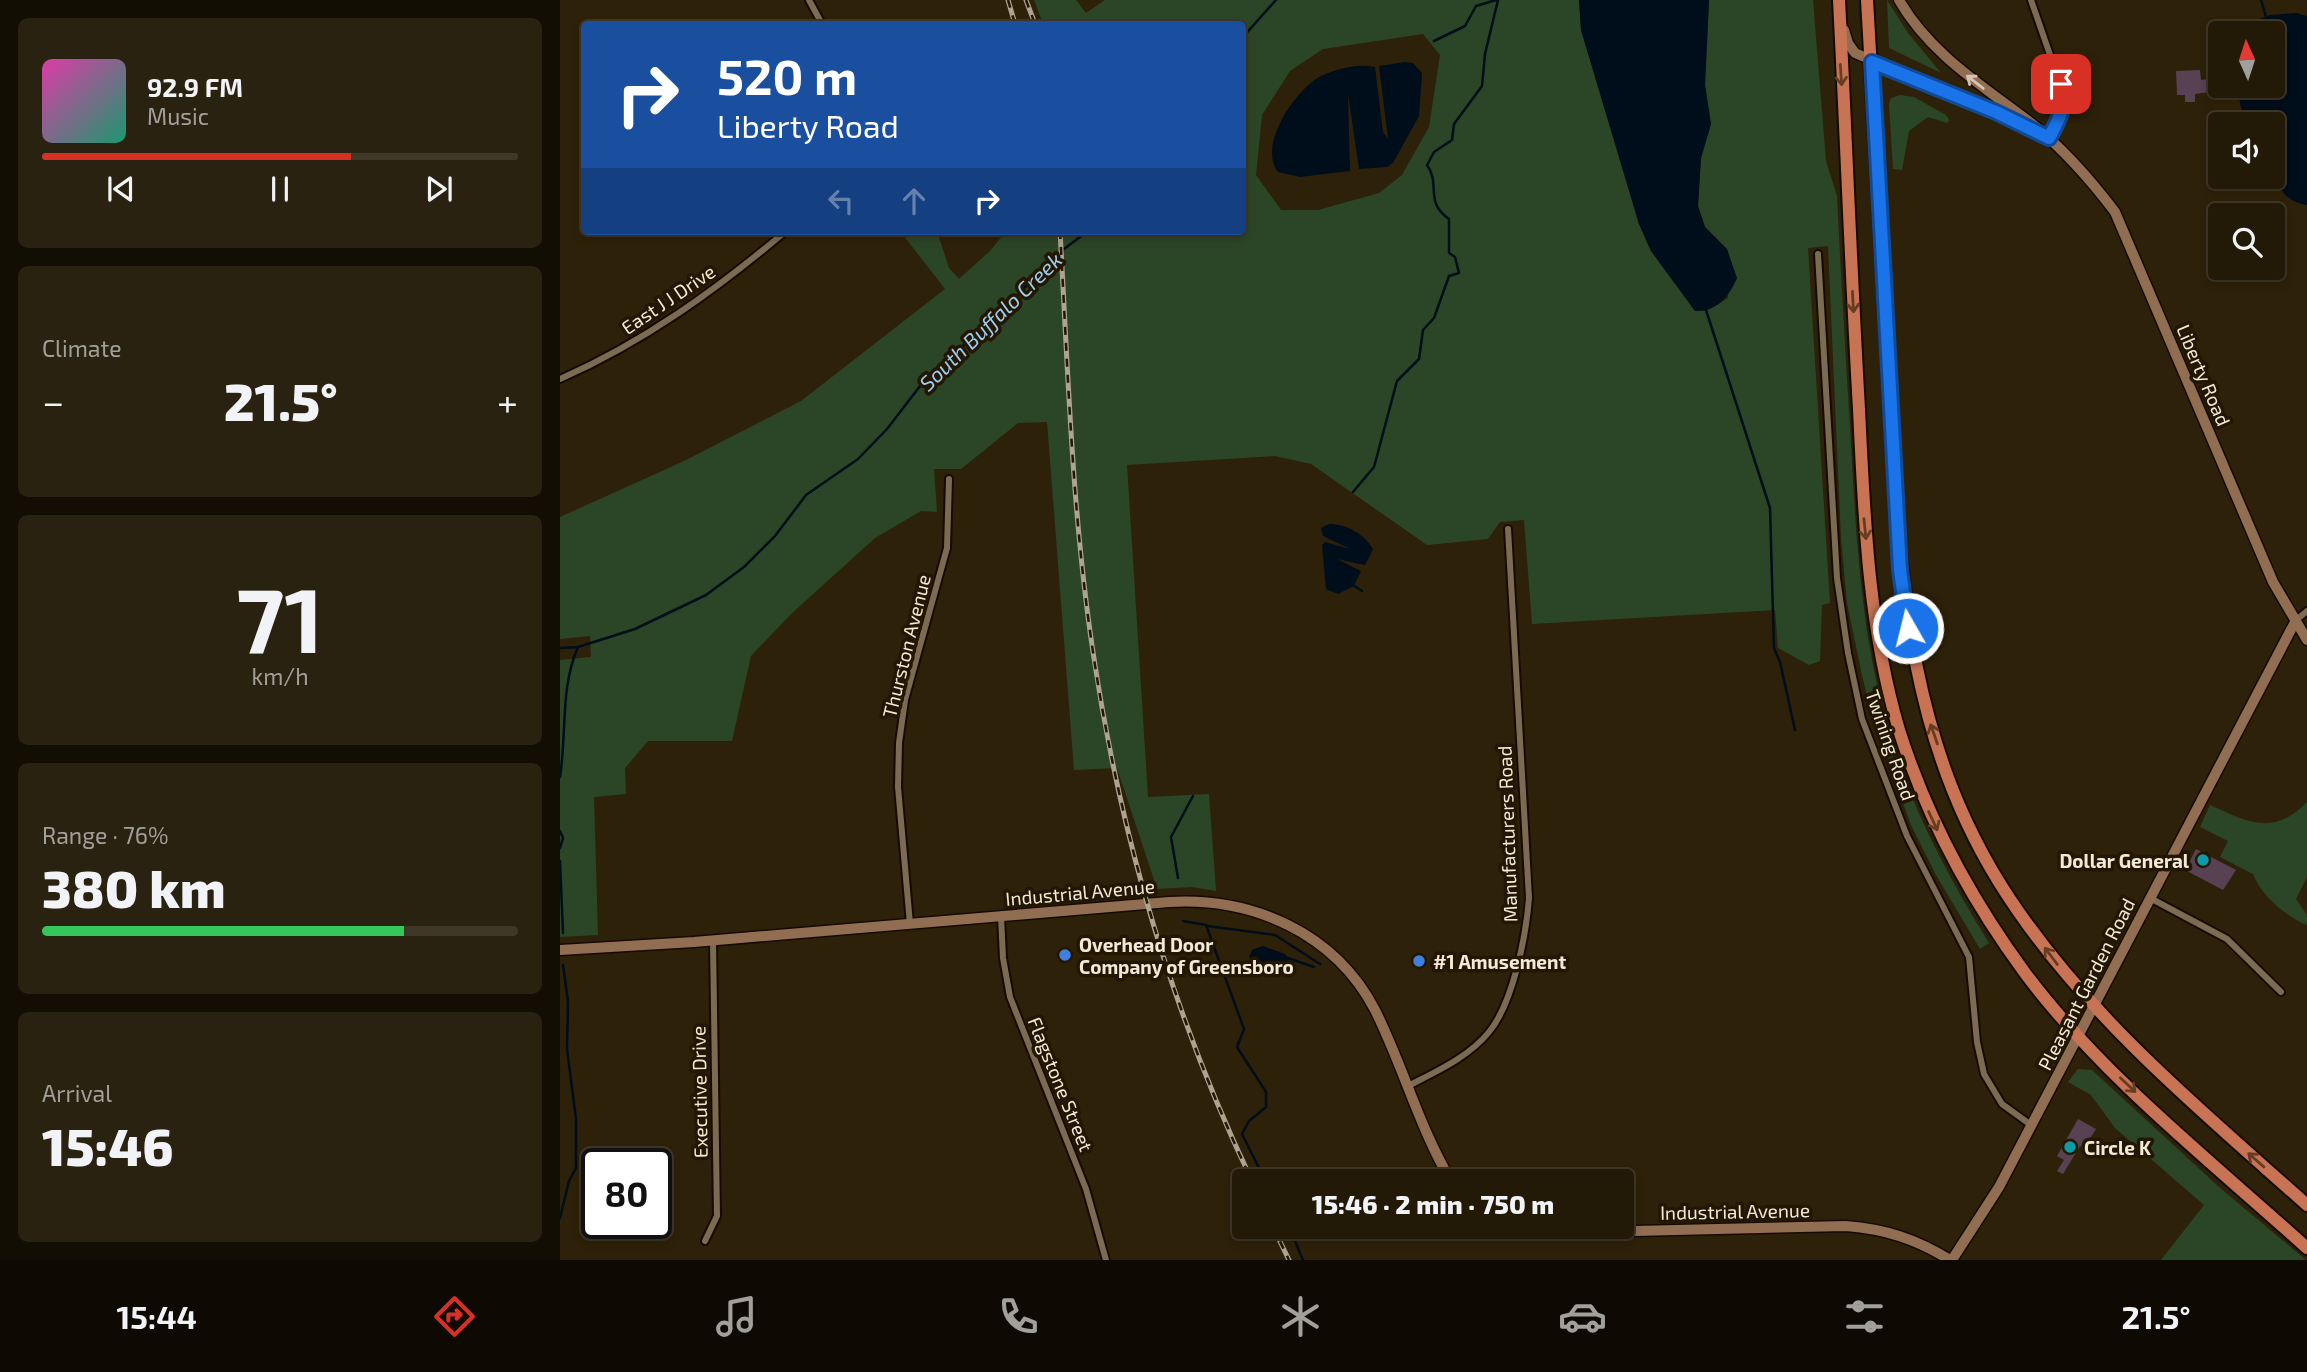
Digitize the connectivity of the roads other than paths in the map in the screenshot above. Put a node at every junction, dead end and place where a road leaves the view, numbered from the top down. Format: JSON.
{"nodes":[{"id":1,"x":809,"y":0,"type":"edge"},
{"id":2,"x":1867,"y":0,"type":"edge"},
{"id":3,"x":1899,"y":0,"type":"edge"},
{"id":4,"x":2031,"y":0,"type":"edge"},
{"id":5,"x":1839,"y":3,"type":"edge"},
{"id":6,"x":820,"y":21,"type":"edge"},
{"id":7,"x":1872,"y":62,"type":"junction"},
{"id":8,"x":2049,"y":138,"type":"junction"},
{"id":9,"x":781,"y":235,"type":"edge"},
{"id":10,"x":1818,"y":254,"type":"dead end"},
{"id":11,"x":560,"y":379,"type":"edge"},
{"id":12,"x":949,"y":479,"type":"dead end"},
{"id":13,"x":1508,"y":529,"type":"dead end"},
{"id":14,"x":2307,"y":611,"type":"edge"},
{"id":15,"x":2295,"y":622,"type":"junction"},
{"id":16,"x":2307,"y":640,"type":"edge"},
{"id":17,"x":2150,"y":898,"type":"junction"},
{"id":18,"x":1000,"y":916,"type":"junction"},
{"id":19,"x":910,"y":924,"type":"junction"},
{"id":20,"x":713,"y":940,"type":"junction"},
{"id":21,"x":560,"y":950,"type":"edge"},
{"id":22,"x":2281,"y":992,"type":"dead end"},
{"id":23,"x":2096,"y":1007,"type":"junction"},
{"id":24,"x":2079,"y":1037,"type":"junction"},
{"id":25,"x":1408,"y":1086,"type":"junction"},
{"id":26,"x":2031,"y":1125,"type":"junction"},
{"id":27,"x":1443,"y":1169,"type":"edge"},
{"id":28,"x":2307,"y":1205,"type":"edge"},
{"id":29,"x":1634,"y":1231,"type":"edge"},
{"id":30,"x":705,"y":1241,"type":"dead end"},
{"id":31,"x":2307,"y":1248,"type":"edge"},
{"id":32,"x":1106,"y":1260,"type":"edge"},
{"id":33,"x":1951,"y":1260,"type":"edge"}],
"edges":[{"from":1,"to":6,"type":"street"},
{"from":2,"to":7,"type":"highway"},
{"from":8,"to":3,"type":"main road","name":"Liberty Road","one_way":true},
{"from":4,"to":8,"type":"street"},
{"from":5,"to":7,"type":"main road","name":"Liberty Road"},
{"from":5,"to":24,"type":"highway","one_way":true},
{"from":7,"to":8,"type":"main road","name":"Liberty Road"},
{"from":23,"to":7,"type":"highway","one_way":true},
{"from":8,"to":15,"type":"main road","name":"Liberty Road"},
{"from":9,"to":11,"type":"street","name":"East J J Drive"},
{"from":10,"to":26,"type":"street","name":"Twining Road"},
{"from":12,"to":19,"type":"street","name":"Thurston Avenue"},
{"from":13,"to":25,"type":"street","name":"Manufacturers Road"},
{"from":14,"to":15,"type":"street","name":"Pleasant Garden Road"},
{"from":15,"to":16,"type":"main road","name":"Liberty Road"},
{"from":15,"to":17,"type":"main road","name":"Pleasant Garden Road"},
{"from":17,"to":22,"type":"street"},
{"from":17,"to":23,"type":"main road","name":"Pleasant Garden Road"},
{"from":18,"to":19,"type":"main road","name":"Industrial Avenue"},
{"from":18,"to":25,"type":"main road","name":"Industrial Avenue"},
{"from":18,"to":32,"type":"street","name":"Flagstone Street"},
{"from":19,"to":20,"type":"main road","name":"Industrial Avenue"},
{"from":20,"to":21,"type":"main road","name":"Industrial Avenue"},
{"from":20,"to":30,"type":"street","name":"Executive Drive"},
{"from":23,"to":24,"type":"main road","name":"Pleasant Garden Road"},
{"from":28,"to":23,"type":"highway","one_way":true},
{"from":24,"to":26,"type":"main road","name":"Pleasant Garden Road"},
{"from":24,"to":31,"type":"highway","one_way":true},
{"from":25,"to":27,"type":"main road","name":"Industrial Avenue"},
{"from":26,"to":33,"type":"main road","name":"Pleasant Garden Road"},
{"from":29,"to":33,"type":"main road","name":"Industrial Avenue"}]}
